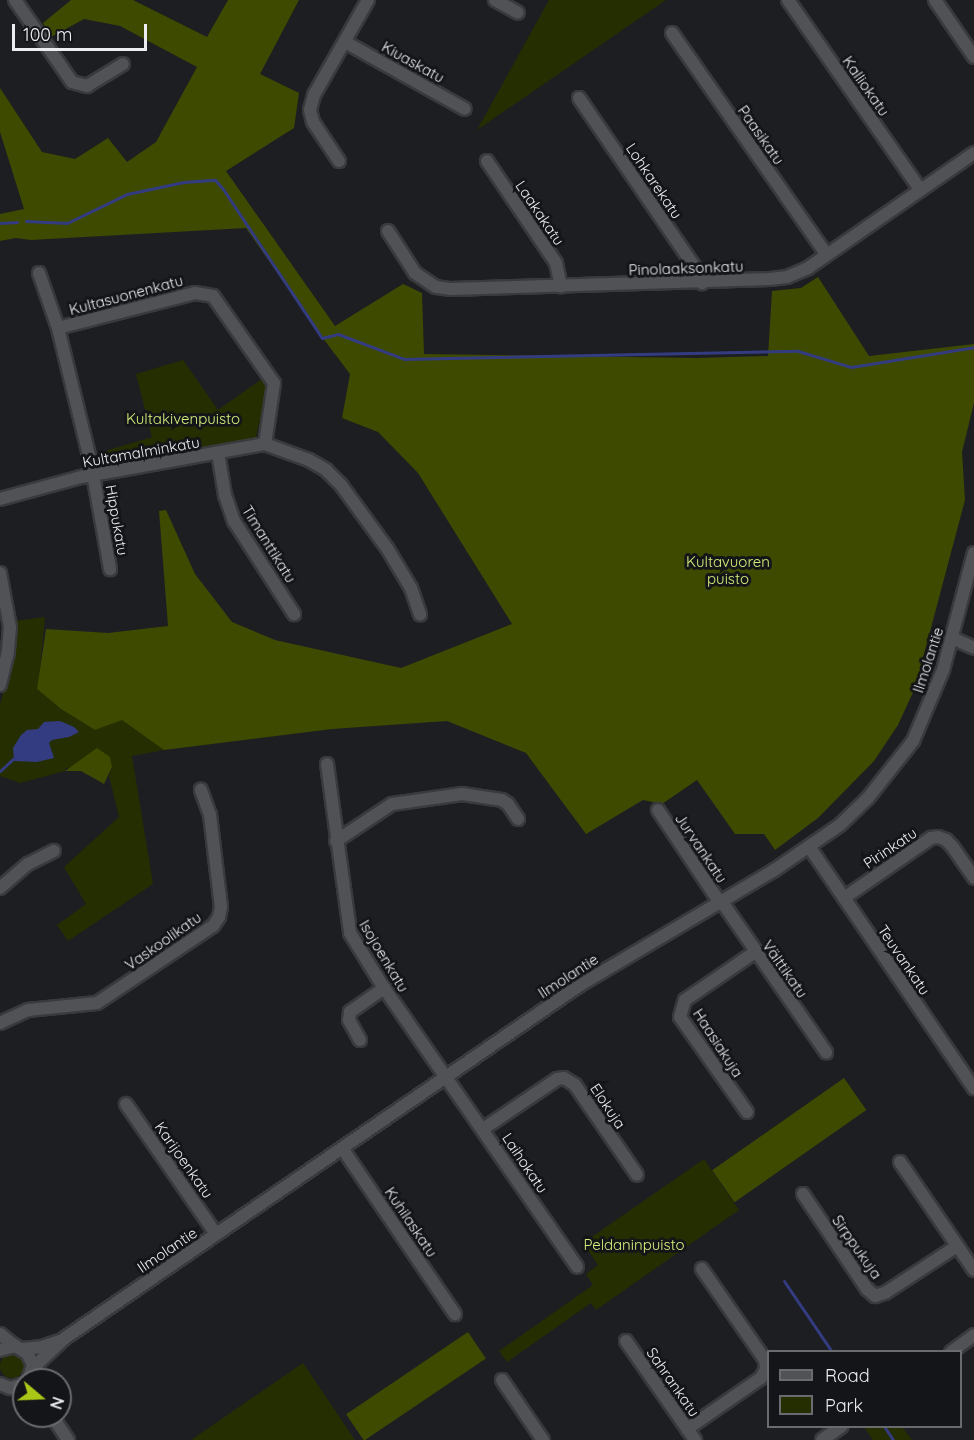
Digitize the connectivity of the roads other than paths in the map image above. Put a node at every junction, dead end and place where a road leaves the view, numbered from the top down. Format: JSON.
{"nodes":[{"id":1,"x":15,"y":0,"type":"edge"},
{"id":2,"x":368,"y":0,"type":"edge"},
{"id":3,"x":495,"y":0,"type":"edge"},
{"id":4,"x":788,"y":0,"type":"edge"},
{"id":5,"x":935,"y":0,"type":"edge"},
{"id":6,"x":518,"y":13,"type":"dead end"},
{"id":7,"x":672,"y":33,"type":"dead end"},
{"id":8,"x":345,"y":42,"type":"junction"},
{"id":9,"x":974,"y":57,"type":"edge"},
{"id":10,"x":123,"y":64,"type":"dead end"},
{"id":11,"x":579,"y":98,"type":"dead end"},
{"id":12,"x":465,"y":109,"type":"dead end"},
{"id":13,"x":974,"y":153,"type":"edge"},
{"id":14,"x":339,"y":160,"type":"dead end"},
{"id":15,"x":487,"y":161,"type":"dead end"},
{"id":16,"x":920,"y":189,"type":"junction"},
{"id":17,"x":388,"y":231,"type":"dead end"},
{"id":18,"x":826,"y":254,"type":"junction"},
{"id":19,"x":39,"y":273,"type":"dead end"},
{"id":20,"x":702,"y":283,"type":"junction"},
{"id":21,"x":561,"y":286,"type":"junction"},
{"id":22,"x":58,"y":328,"type":"junction"},
{"id":23,"x":265,"y":444,"type":"junction"},
{"id":24,"x":218,"y":453,"type":"junction"},
{"id":25,"x":94,"y":475,"type":"junction"},
{"id":26,"x":0,"y":499,"type":"edge"},
{"id":27,"x":974,"y":553,"type":"edge"},
{"id":28,"x":110,"y":569,"type":"dead end"},
{"id":29,"x":0,"y":573,"type":"edge"},
{"id":30,"x":294,"y":614,"type":"dead end"},
{"id":31,"x":420,"y":614,"type":"dead end"},
{"id":32,"x":952,"y":638,"type":"junction"},
{"id":33,"x":974,"y":648,"type":"edge"},
{"id":34,"x":0,"y":685,"type":"edge"},
{"id":35,"x":327,"y":764,"type":"dead end"},
{"id":36,"x":201,"y":790,"type":"dead end"},
{"id":37,"x":658,"y":810,"type":"dead end"},
{"id":38,"x":518,"y":819,"type":"dead end"},
{"id":39,"x":336,"y":841,"type":"junction"},
{"id":40,"x":810,"y":848,"type":"junction"},
{"id":41,"x":54,"y":851,"type":"dead end"},
{"id":42,"x":974,"y":878,"type":"edge"},
{"id":43,"x":0,"y":888,"type":"edge"},
{"id":44,"x":844,"y":898,"type":"junction"},
{"id":45,"x":721,"y":902,"type":"junction"},
{"id":46,"x":755,"y":952,"type":"junction"},
{"id":47,"x":384,"y":988,"type":"junction"},
{"id":48,"x":0,"y":1023,"type":"edge"},
{"id":49,"x":360,"y":1040,"type":"dead end"},
{"id":50,"x":826,"y":1052,"type":"dead end"},
{"id":51,"x":447,"y":1076,"type":"junction"},
{"id":52,"x":974,"y":1088,"type":"edge"},
{"id":53,"x":126,"y":1104,"type":"dead end"},
{"id":54,"x":747,"y":1112,"type":"dead end"},
{"id":55,"x":483,"y":1129,"type":"junction"},
{"id":56,"x":342,"y":1148,"type":"junction"},
{"id":57,"x":900,"y":1162,"type":"dead end"},
{"id":58,"x":637,"y":1175,"type":"dead end"},
{"id":59,"x":803,"y":1194,"type":"dead end"},
{"id":60,"x":216,"y":1234,"type":"junction"},
{"id":61,"x":957,"y":1246,"type":"junction"},
{"id":62,"x":578,"y":1267,"type":"dead end"},
{"id":63,"x":702,"y":1269,"type":"dead end"},
{"id":64,"x":974,"y":1270,"type":"edge"},
{"id":65,"x":455,"y":1314,"type":"dead end"},
{"id":66,"x":0,"y":1334,"type":"edge"},
{"id":67,"x":974,"y":1335,"type":"edge"},
{"id":68,"x":65,"y":1338,"type":"junction"},
{"id":69,"x":626,"y":1341,"type":"dead end"},
{"id":70,"x":19,"y":1347,"type":"junction"},
{"id":71,"x":0,"y":1350,"type":"edge"},
{"id":72,"x":954,"y":1350,"type":"edge"},
{"id":73,"x":31,"y":1368,"type":"edge"},
{"id":74,"x":35,"y":1368,"type":"edge"},
{"id":75,"x":502,"y":1380,"type":"dead end"},
{"id":76,"x":839,"y":1428,"type":"edge"},
{"id":77,"x":687,"y":1429,"type":"junction"},
{"id":78,"x":543,"y":1440,"type":"edge"},
{"id":79,"x":695,"y":1440,"type":"edge"},
{"id":80,"x":822,"y":1440,"type":"edge"}],
"edges":[{"from":1,"to":10,"type":"street"},
{"from":2,"to":8,"type":"street"},
{"from":3,"to":6,"type":"street"},
{"from":4,"to":16,"type":"street","name":"Kalliokatu"},
{"from":5,"to":9,"type":"street"},
{"from":7,"to":18,"type":"street","name":"Paasikatu"},
{"from":8,"to":12,"type":"street","name":"Kiuaskatu"},
{"from":8,"to":14,"type":"street"},
{"from":11,"to":20,"type":"street","name":"Lohkarekatu"},
{"from":13,"to":16,"type":"street","name":"Pinolaaksonkatu"},
{"from":15,"to":21,"type":"street","name":"Laakakatu"},
{"from":16,"to":18,"type":"street","name":"Pinolaaksonkatu"},
{"from":17,"to":21,"type":"street","name":"Pinolaaksonkatu"},
{"from":18,"to":20,"type":"street","name":"Pinolaaksonkatu"},
{"from":19,"to":22,"type":"street","name":"Kultasuonenkatu"},
{"from":20,"to":21,"type":"street","name":"Pinolaaksonkatu"},
{"from":22,"to":23,"type":"street","name":"Kultasuonenkatu"},
{"from":22,"to":25,"type":"street","name":"Kultasuonenkatu"},
{"from":23,"to":24,"type":"street","name":"Kultamalminkatu"},
{"from":23,"to":31,"type":"street"},
{"from":24,"to":25,"type":"street","name":"Kultamalminkatu"},
{"from":24,"to":30,"type":"street","name":"Timanttikatu"},
{"from":25,"to":26,"type":"street","name":"Kultamalminkatu"},
{"from":25,"to":28,"type":"street","name":"Hippukatu"},
{"from":27,"to":32,"type":"street","name":"Ilmolantie"},
{"from":29,"to":34,"type":"street"},
{"from":32,"to":33,"type":"street"},
{"from":32,"to":40,"type":"street","name":"Ilmolantie"},
{"from":35,"to":39,"type":"street","name":"Isojoenkatu"},
{"from":36,"to":48,"type":"street","name":"Vaskoolikatu"},
{"from":37,"to":45,"type":"street","name":"Jurvankatu"},
{"from":38,"to":39,"type":"street"},
{"from":39,"to":47,"type":"street","name":"Isojoenkatu"},
{"from":40,"to":44,"type":"street","name":"Teuvankatu"},
{"from":40,"to":45,"type":"street","name":"Ilmolantie"},
{"from":41,"to":43,"type":"street"},
{"from":42,"to":44,"type":"street","name":"Pirinkatu"},
{"from":44,"to":52,"type":"street","name":"Teuvankatu"},
{"from":45,"to":46,"type":"street","name":"Välttikatu"},
{"from":45,"to":51,"type":"street","name":"Ilmolantie"},
{"from":46,"to":50,"type":"street","name":"Välttikatu"},
{"from":46,"to":54,"type":"street","name":"Haasiakuja"},
{"from":47,"to":49,"type":"street"},
{"from":47,"to":51,"type":"street","name":"Isojoenkatu"},
{"from":51,"to":55,"type":"street","name":"Laihokatu"},
{"from":51,"to":56,"type":"street","name":"Ilmolantie"},
{"from":53,"to":60,"type":"street","name":"Karijoenkatu"},
{"from":55,"to":58,"type":"street","name":"Elokuja"},
{"from":55,"to":62,"type":"street","name":"Laihokatu"},
{"from":56,"to":60,"type":"street","name":"Ilmolantie"},
{"from":56,"to":65,"type":"street","name":"Kuhilaskatu"},
{"from":57,"to":61,"type":"street"},
{"from":59,"to":61,"type":"street","name":"Sirppukuja"},
{"from":60,"to":68,"type":"street","name":"Ilmolantie"},
{"from":61,"to":64,"type":"street"},
{"from":63,"to":77,"type":"street"},
{"from":66,"to":70,"type":"street"},
{"from":67,"to":72,"type":"street"},
{"from":68,"to":70,"type":"street","name":"Ilmolantie"},
{"from":68,"to":74,"type":"street","name":"Ilmolantie"},
{"from":69,"to":77,"type":"street","name":"Sahrankatu"},
{"from":70,"to":71,"type":"street","name":"Ilmolantie"},
{"from":70,"to":73,"type":"street"},
{"from":75,"to":78,"type":"street"},
{"from":76,"to":80,"type":"street"},
{"from":77,"to":79,"type":"street","name":"Sahrankatu"}]}
